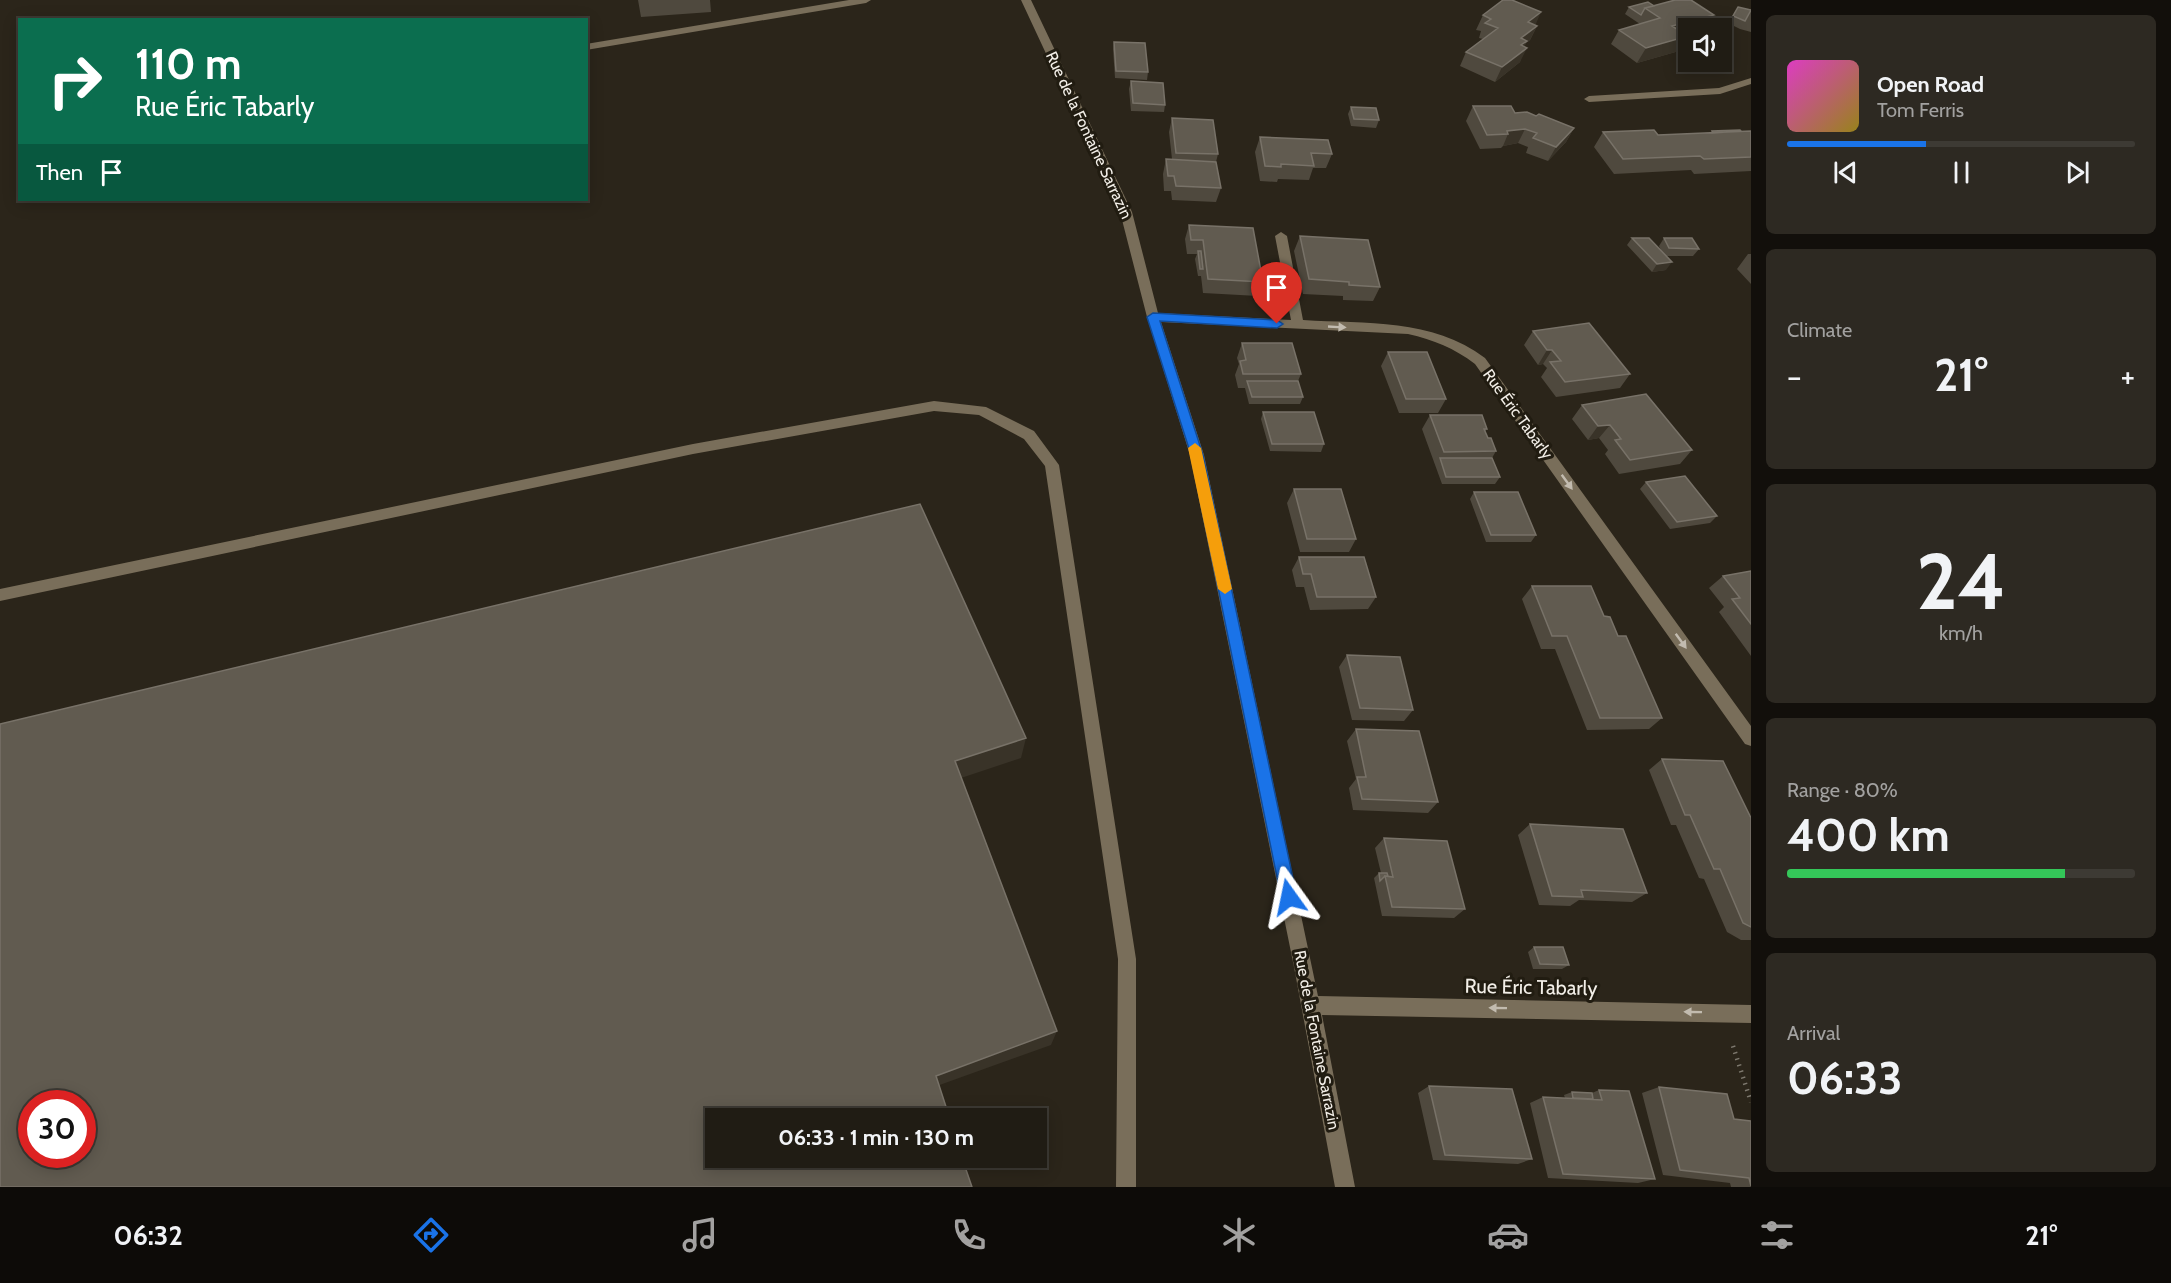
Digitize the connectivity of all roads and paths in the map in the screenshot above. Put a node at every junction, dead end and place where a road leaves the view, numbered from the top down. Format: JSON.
{"nodes":[{"id":1,"x":866,"y":0,"type":"edge"},
{"id":2,"x":1026,"y":0,"type":"edge"},
{"id":3,"x":588,"y":46,"type":"edge"},
{"id":4,"x":1751,"y":81,"type":"edge"},
{"id":5,"x":1589,"y":99,"type":"dead end"},
{"id":6,"x":1281,"y":236,"type":"dead end"},
{"id":7,"x":1153,"y":317,"type":"junction"},
{"id":8,"x":1298,"y":325,"type":"junction"},
{"id":9,"x":0,"y":595,"type":"edge"},
{"id":10,"x":1751,"y":739,"type":"edge"},
{"id":11,"x":1311,"y":1005,"type":"junction"},
{"id":12,"x":1722,"y":1013,"type":"junction"},
{"id":13,"x":1751,"y":1014,"type":"edge"},
{"id":14,"x":1751,"y":1102,"type":"edge"},
{"id":15,"x":1126,"y":1187,"type":"edge"},
{"id":16,"x":1345,"y":1187,"type":"edge"}],
"edges":[{"from":1,"to":3,"type":"street"},
{"from":2,"to":7,"type":"street","name":"Rue de la Fontaine Sarrazin"},
{"from":4,"to":5,"type":"street"},
{"from":6,"to":8,"type":"street"},
{"from":7,"to":8,"type":"street","name":"Rue Éric Tabarly"},
{"from":7,"to":11,"type":"street","name":"Rue de la Fontaine Sarrazin"},
{"from":8,"to":10,"type":"street","name":"Rue Éric Tabarly","one_way":true},
{"from":9,"to":15,"type":"street"},
{"from":12,"to":11,"type":"street","name":"Rue Éric Tabarly","one_way":true},
{"from":11,"to":16,"type":"street","name":"Rue de la Fontaine Sarrazin"},
{"from":12,"to":13,"type":"street","name":"Rue Éric Tabarly"},
{"from":12,"to":14,"type":"path"}]}
